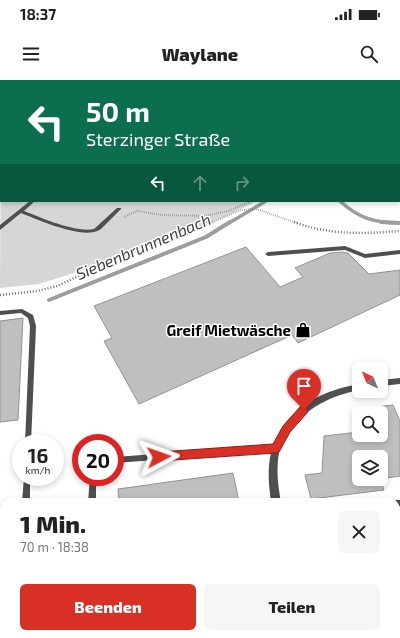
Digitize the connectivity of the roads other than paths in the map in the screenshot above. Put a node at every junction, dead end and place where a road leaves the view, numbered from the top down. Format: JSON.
{"nodes":[{"id":1,"x":31,"y":202,"type":"edge"},
{"id":2,"x":119,"y":209,"type":"dead end"},
{"id":3,"x":21,"y":211,"type":"junction"},
{"id":4,"x":0,"y":228,"type":"edge"},
{"id":5,"x":400,"y":252,"type":"edge"},
{"id":6,"x":268,"y":254,"type":"dead end"},
{"id":7,"x":0,"y":313,"type":"edge"},
{"id":8,"x":400,"y":381,"type":"edge"},
{"id":9,"x":388,"y":382,"type":"edge"},
{"id":10,"x":352,"y":387,"type":"edge"},
{"id":11,"x":28,"y":434,"type":"edge"},
{"id":12,"x":276,"y":448,"type":"junction"},
{"id":13,"x":124,"y":459,"type":"edge"},
{"id":14,"x":27,"y":486,"type":"edge"},
{"id":15,"x":93,"y":486,"type":"edge"},
{"id":16,"x":26,"y":498,"type":"edge"},
{"id":17,"x":92,"y":498,"type":"edge"},
{"id":18,"x":276,"y":498,"type":"edge"}],
"edges":[{"from":1,"to":3,"type":"lane"},
{"from":2,"to":3,"type":"lane"},
{"from":3,"to":4,"type":"lane"},
{"from":5,"to":6,"type":"lane"},
{"from":7,"to":11,"type":"lane"},
{"from":8,"to":9,"type":"street"},
{"from":10,"to":12,"type":"street"},
{"from":12,"to":13,"type":"lane"},
{"from":12,"to":18,"type":"street"},
{"from":14,"to":16,"type":"lane"},
{"from":15,"to":17,"type":"lane"}]}
